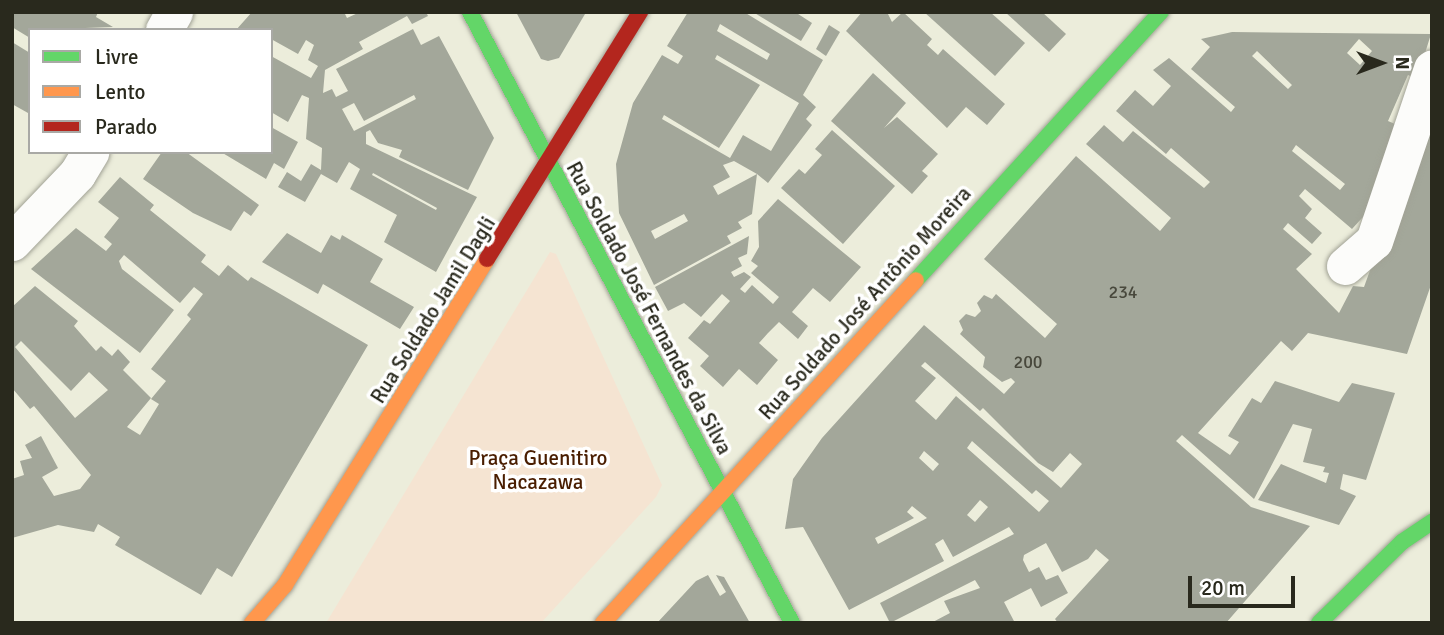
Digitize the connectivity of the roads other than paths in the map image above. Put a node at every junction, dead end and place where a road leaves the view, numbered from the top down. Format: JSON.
{"nodes":[{"id":1,"x":174,"y":12,"type":"edge"},
{"id":2,"x":470,"y":12,"type":"edge"},
{"id":3,"x":640,"y":12,"type":"edge"},
{"id":4,"x":1161,"y":12,"type":"edge"},
{"id":5,"x":165,"y":28,"type":"edge"},
{"id":6,"x":1432,"y":69,"type":"edge"},
{"id":7,"x":89,"y":154,"type":"edge"},
{"id":8,"x":548,"y":165,"type":"junction"},
{"id":9,"x":12,"y":242,"type":"edge"},
{"id":10,"x":1345,"y":265,"type":"dead end"},
{"id":11,"x":724,"y":490,"type":"junction"},
{"id":12,"x":1432,"y":522,"type":"edge"},
{"id":13,"x":252,"y":623,"type":"edge"},
{"id":14,"x":603,"y":623,"type":"edge"},
{"id":15,"x":792,"y":623,"type":"edge"},
{"id":16,"x":1320,"y":623,"type":"edge"}],
"edges":[{"from":1,"to":5,"type":"street"},
{"from":2,"to":8,"type":"street","name":"Rua Soldado José Fernandes da Silva"},
{"from":3,"to":8,"type":"street","name":"Rua Soldado Jamil Dagli"},
{"from":4,"to":11,"type":"street","name":"Rua Soldado José Antônio Moreira"},
{"from":6,"to":10,"type":"street"},
{"from":7,"to":9,"type":"street"},
{"from":8,"to":11,"type":"street","name":"Rua Soldado José Fernandes da Silva"},
{"from":8,"to":13,"type":"street","name":"Rua Soldado Jamil Dagli"},
{"from":11,"to":14,"type":"street","name":"Rua Soldado José Antônio Moreira"},
{"from":11,"to":15,"type":"street","name":"Rua Soldado José Fernandes da Silva"},
{"from":12,"to":16,"type":"street"}]}
